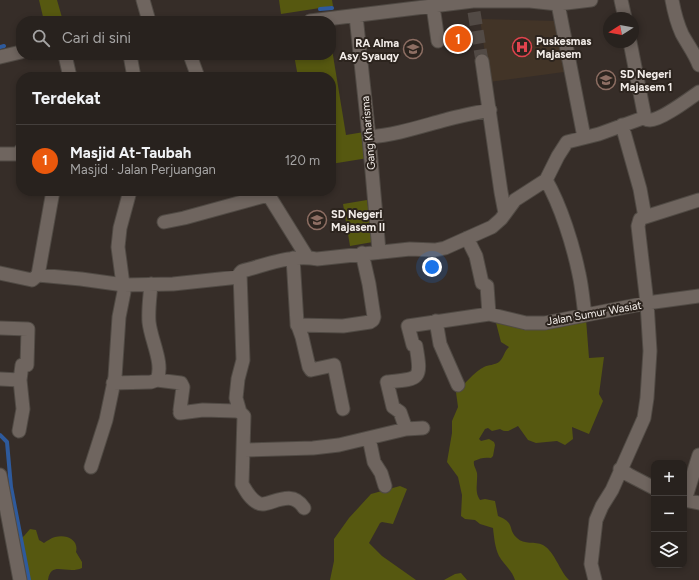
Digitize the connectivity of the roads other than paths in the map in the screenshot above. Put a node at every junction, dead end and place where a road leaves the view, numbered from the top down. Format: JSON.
{"nodes":[{"id":1,"x":143,"y":0,"type":"edge"},
{"id":2,"x":591,"y":0,"type":"edge"},
{"id":3,"x":621,"y":0,"type":"edge"},
{"id":4,"x":672,"y":0,"type":"edge"},
{"id":5,"x":473,"y":4,"type":"edge"},
{"id":6,"x":558,"y":4,"type":"junction"},
{"id":7,"x":433,"y":6,"type":"junction"},
{"id":8,"x":624,"y":12,"type":"edge"},
{"id":9,"x":148,"y":16,"type":"edge"},
{"id":10,"x":356,"y":16,"type":"junction"},
{"id":11,"x":336,"y":18,"type":"edge"},
{"id":12,"x":438,"y":41,"type":"dead end"},
{"id":13,"x":631,"y":48,"type":"edge"},
{"id":14,"x":16,"y":53,"type":"edge"},
{"id":15,"x":0,"y":57,"type":"edge"},
{"id":16,"x":66,"y":60,"type":"edge"},
{"id":17,"x":131,"y":60,"type":"edge"},
{"id":18,"x":192,"y":60,"type":"edge"},
{"id":19,"x":482,"y":61,"type":"tunnel mouth"},
{"id":20,"x":699,"y":65,"type":"edge"},
{"id":21,"x":69,"y":72,"type":"edge"},
{"id":22,"x":133,"y":72,"type":"edge"},
{"id":23,"x":196,"y":72,"type":"edge"},
{"id":24,"x":699,"y":92,"type":"edge"},
{"id":25,"x":490,"y":110,"type":"junction"},
{"id":26,"x":643,"y":118,"type":"junction"},
{"id":27,"x":622,"y":125,"type":"junction"},
{"id":28,"x":369,"y":137,"type":"junction"},
{"id":29,"x":584,"y":137,"type":"junction"},
{"id":30,"x":0,"y":154,"type":"edge"},
{"id":31,"x":16,"y":154,"type":"edge"},
{"id":32,"x":546,"y":180,"type":"junction"},
{"id":33,"x":501,"y":192,"type":"junction"},
{"id":34,"x":52,"y":196,"type":"edge"},
{"id":35,"x":129,"y":196,"type":"edge"},
{"id":36,"x":257,"y":196,"type":"edge"},
{"id":37,"x":269,"y":196,"type":"edge"},
{"id":38,"x":515,"y":200,"type":"junction"},
{"id":39,"x":699,"y":200,"type":"edge"},
{"id":40,"x":505,"y":213,"type":"junction"},
{"id":41,"x":645,"y":217,"type":"junction"},
{"id":42,"x":164,"y":222,"type":"dead end"},
{"id":43,"x":468,"y":238,"type":"junction"},
{"id":44,"x":379,"y":251,"type":"junction"},
{"id":45,"x":362,"y":253,"type":"junction"},
{"id":46,"x":307,"y":257,"type":"junction"},
{"id":47,"x":294,"y":258,"type":"junction"},
{"id":48,"x":0,"y":273,"type":"edge"},
{"id":49,"x":38,"y":275,"type":"junction"},
{"id":50,"x":239,"y":277,"type":"junction"},
{"id":51,"x":151,"y":284,"type":"junction"},
{"id":52,"x":124,"y":285,"type":"junction"},
{"id":53,"x":699,"y":296,"type":"edge"},
{"id":54,"x":647,"y":303,"type":"junction"},
{"id":55,"x":489,"y":314,"type":"junction"},
{"id":56,"x":585,"y":314,"type":"junction"},
{"id":57,"x":436,"y":321,"type":"junction"},
{"id":58,"x":297,"y":325,"type":"junction"},
{"id":59,"x":0,"y":328,"type":"edge"},
{"id":60,"x":0,"y":379,"type":"edge"},
{"id":61,"x":20,"y":380,"type":"junction"},
{"id":62,"x":157,"y":380,"type":"junction"},
{"id":63,"x":113,"y":383,"type":"junction"},
{"id":64,"x":458,"y":385,"type":"dead end"},
{"id":65,"x":343,"y":409,"type":"dead end"},
{"id":66,"x":240,"y":412,"type":"junction"},
{"id":67,"x":423,"y":428,"type":"dead end"},
{"id":68,"x":406,"y":429,"type":"junction"},
{"id":69,"x":19,"y":431,"type":"dead end"},
{"id":70,"x":369,"y":438,"type":"junction"},
{"id":71,"x":244,"y":450,"type":"junction"},
{"id":72,"x":699,"y":455,"type":"edge"},
{"id":73,"x":93,"y":462,"type":"dead end"},
{"id":74,"x":620,"y":469,"type":"junction"},
{"id":75,"x":0,"y":476,"type":"edge"},
{"id":76,"x":385,"y":486,"type":"dead end"},
{"id":77,"x":651,"y":486,"type":"edge"},
{"id":78,"x":685,"y":496,"type":"edge"},
{"id":79,"x":687,"y":501,"type":"edge"},
{"id":80,"x":699,"y":503,"type":"edge"},
{"id":81,"x":304,"y":508,"type":"dead end"},
{"id":82,"x":20,"y":580,"type":"edge"},
{"id":83,"x":595,"y":580,"type":"edge"}],
"edges":[{"from":1,"to":9,"type":"street"},
{"from":2,"to":6,"type":"street"},
{"from":3,"to":8,"type":"street"},
{"from":4,"to":20,"type":"street"},
{"from":5,"to":6,"type":"street"},
{"from":5,"to":7,"type":"street"},
{"from":6,"to":29,"type":"street"},
{"from":7,"to":10,"type":"street"},
{"from":7,"to":12,"type":"street"},
{"from":10,"to":11,"type":"street"},
{"from":10,"to":28,"type":"street","name":"Gang Kharisma"},
{"from":13,"to":26,"type":"street"},
{"from":14,"to":15,"type":"street"},
{"from":16,"to":21,"type":"street"},
{"from":17,"to":22,"type":"street"},
{"from":18,"to":23,"type":"street"},
{"from":19,"to":25,"type":"street"},
{"from":24,"to":26,"type":"street"},
{"from":25,"to":28,"type":"street"},
{"from":25,"to":33,"type":"street"},
{"from":26,"to":27,"type":"street"},
{"from":27,"to":29,"type":"street"},
{"from":27,"to":41,"type":"street"},
{"from":28,"to":44,"type":"street","name":"Gang Kharisma"},
{"from":29,"to":32,"type":"street"},
{"from":30,"to":31,"type":"street"},
{"from":32,"to":38,"type":"street"},
{"from":32,"to":56,"type":"street"},
{"from":33,"to":38,"type":"street"},
{"from":33,"to":40,"type":"street"},
{"from":34,"to":49,"type":"street"},
{"from":35,"to":52,"type":"street"},
{"from":36,"to":42,"type":"street"},
{"from":37,"to":46,"type":"street"},
{"from":38,"to":40,"type":"street"},
{"from":39,"to":41,"type":"street"},
{"from":40,"to":43,"type":"street"},
{"from":41,"to":54,"type":"street"},
{"from":43,"to":44,"type":"street"},
{"from":43,"to":55,"type":"street"},
{"from":44,"to":45,"type":"street"},
{"from":45,"to":46,"type":"street"},
{"from":45,"to":58,"type":"street"},
{"from":46,"to":47,"type":"street"},
{"from":47,"to":50,"type":"street"},
{"from":47,"to":58,"type":"street"},
{"from":48,"to":49,"type":"street"},
{"from":49,"to":52,"type":"street"},
{"from":50,"to":51,"type":"street"},
{"from":50,"to":66,"type":"street"},
{"from":51,"to":52,"type":"street"},
{"from":51,"to":62,"type":"street"},
{"from":52,"to":63,"type":"street"},
{"from":53,"to":54,"type":"street","name":"Jalan Sumur Wasiat"},
{"from":54,"to":56,"type":"street","name":"Jalan Sumur Wasiat"},
{"from":54,"to":74,"type":"street"},
{"from":55,"to":56,"type":"street","name":"Jalan Sumur Wasiat"},
{"from":55,"to":57,"type":"street","name":"Jalan Sumur Wasiat"},
{"from":57,"to":64,"type":"street"},
{"from":57,"to":68,"type":"street","name":"Jalan Sumur Wasiat"},
{"from":58,"to":65,"type":"street"},
{"from":59,"to":61,"type":"street"},
{"from":60,"to":61,"type":"street"},
{"from":61,"to":69,"type":"street"},
{"from":62,"to":63,"type":"street"},
{"from":62,"to":66,"type":"street"},
{"from":63,"to":73,"type":"street"},
{"from":66,"to":71,"type":"street"},
{"from":67,"to":68,"type":"street"},
{"from":68,"to":70,"type":"street"},
{"from":70,"to":71,"type":"street"},
{"from":70,"to":76,"type":"street"},
{"from":71,"to":81,"type":"street"},
{"from":72,"to":78,"type":"street"},
{"from":74,"to":77,"type":"street"},
{"from":74,"to":83,"type":"street"},
{"from":75,"to":82,"type":"street"},
{"from":79,"to":80,"type":"street"}]}
